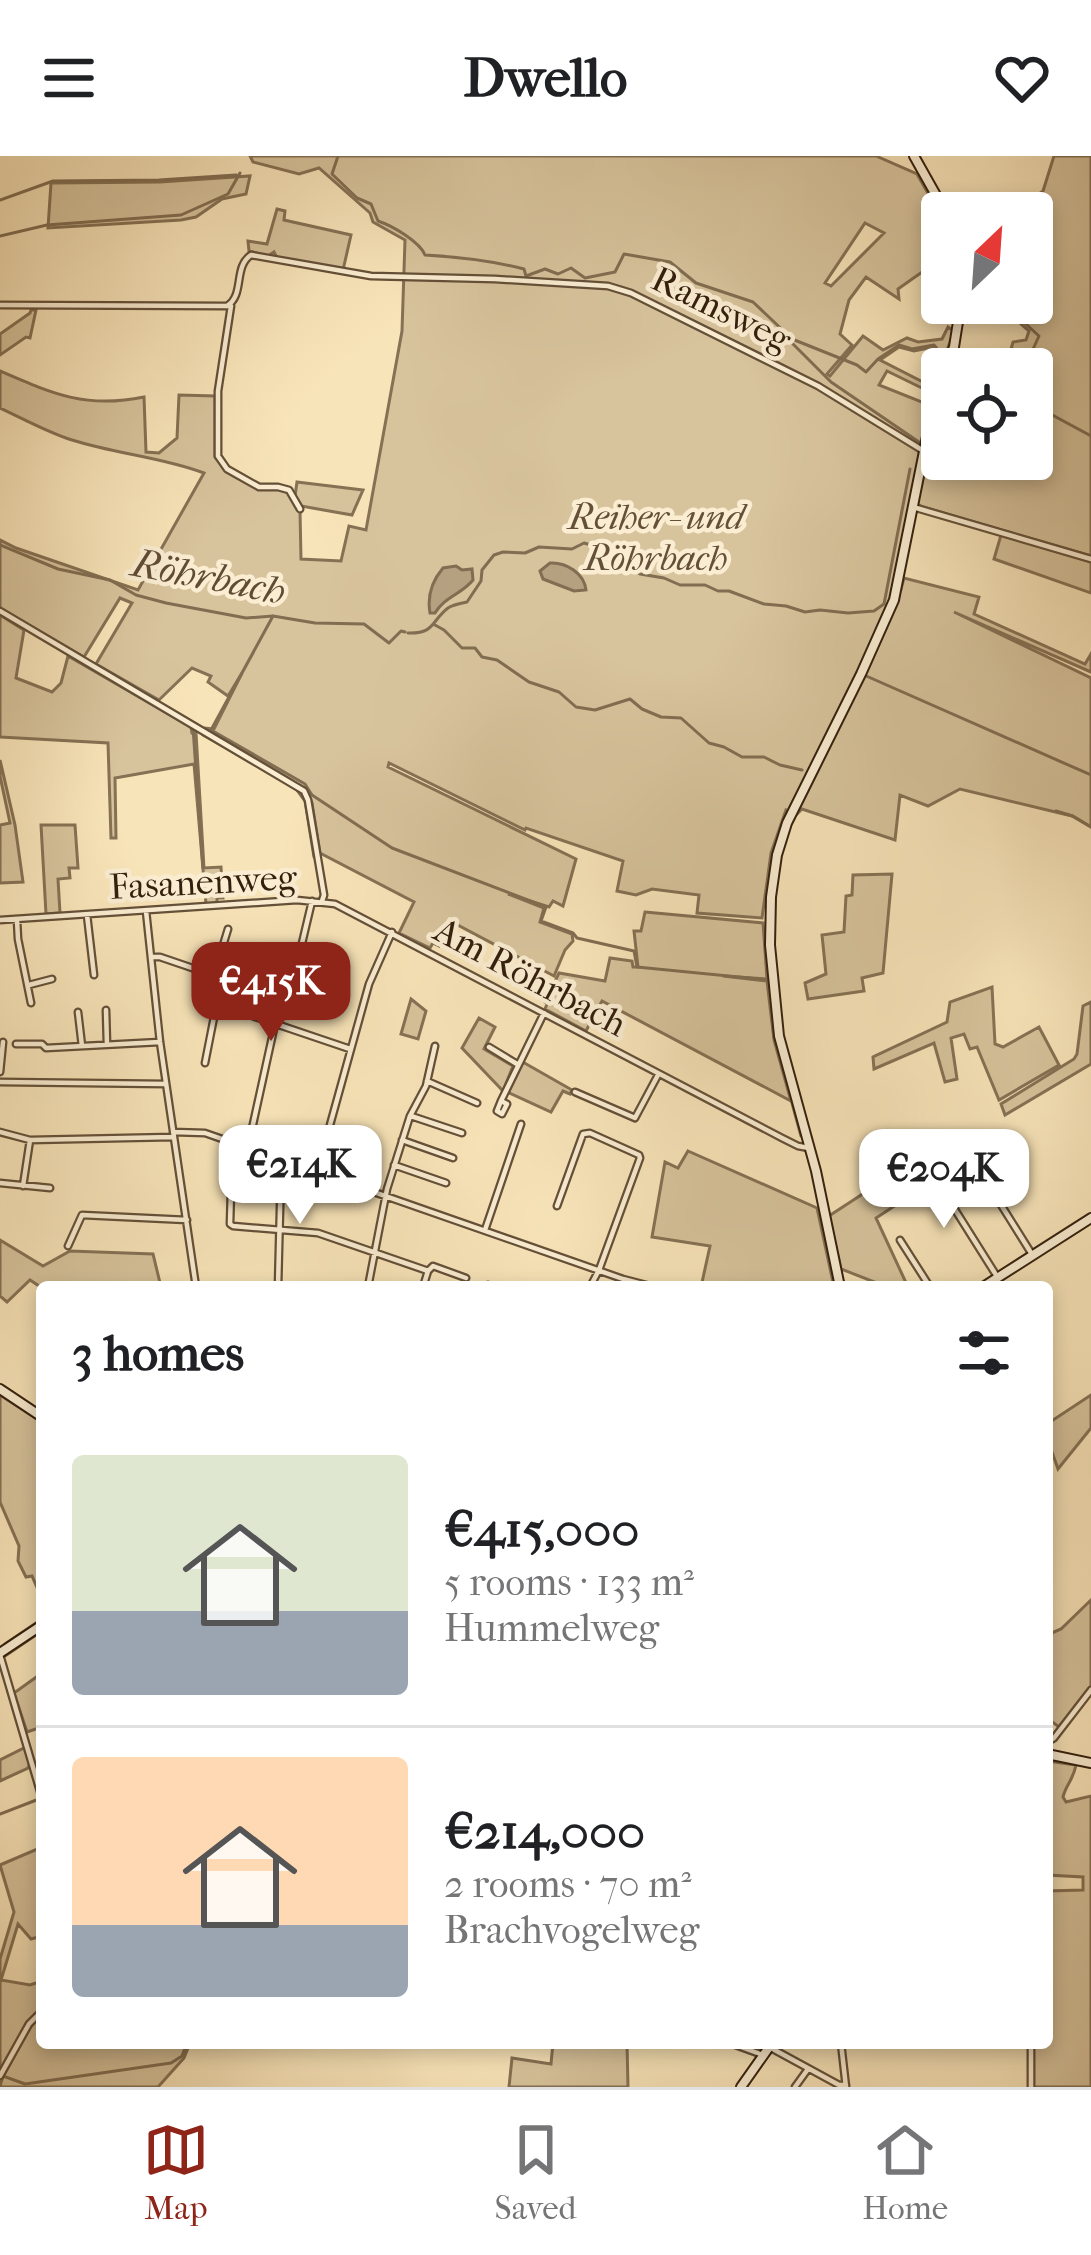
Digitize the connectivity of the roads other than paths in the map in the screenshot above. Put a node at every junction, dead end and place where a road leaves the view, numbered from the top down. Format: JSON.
{"nodes":[{"id":1,"x":914,"y":156,"type":"edge"},
{"id":2,"x":934,"y":192,"type":"edge"},
{"id":3,"x":231,"y":304,"type":"junction"},
{"id":4,"x":0,"y":305,"type":"edge"},
{"id":5,"x":921,"y":450,"type":"edge"},
{"id":6,"x":921,"y":462,"type":"edge"},
{"id":7,"x":913,"y":507,"type":"junction"},
{"id":8,"x":300,"y":509,"type":"dead end"},
{"id":9,"x":1091,"y":559,"type":"edge"},
{"id":10,"x":0,"y":611,"type":"edge"},
{"id":11,"x":312,"y":901,"type":"junction"},
{"id":12,"x":322,"y":901,"type":"junction"},
{"id":13,"x":146,"y":911,"type":"junction"},
{"id":14,"x":87,"y":915,"type":"junction"},
{"id":15,"x":0,"y":920,"type":"edge"},
{"id":16,"x":17,"y":920,"type":"junction"},
{"id":17,"x":228,"y":929,"type":"dead end"},
{"id":18,"x":392,"y":932,"type":"junction"},
{"id":19,"x":221,"y":954,"type":"junction"},
{"id":20,"x":151,"y":957,"type":"junction"},
{"id":21,"x":94,"y":975,"type":"dead end"},
{"id":22,"x":293,"y":978,"type":"junction"},
{"id":23,"x":52,"y":979,"type":"dead end"},
{"id":24,"x":27,"y":985,"type":"junction"},
{"id":25,"x":316,"y":986,"type":"dead end"},
{"id":26,"x":31,"y":1003,"type":"dead end"},
{"id":27,"x":106,"y":1010,"type":"dead end"},
{"id":28,"x":78,"y":1012,"type":"dead end"},
{"id":29,"x":544,"y":1013,"type":"junction"},
{"id":30,"x":275,"y":1024,"type":"junction"},
{"id":31,"x":3,"y":1042,"type":"dead end"},
{"id":32,"x":160,"y":1042,"type":"junction"},
{"id":33,"x":16,"y":1044,"type":"dead end"},
{"id":34,"x":107,"y":1045,"type":"junction"},
{"id":35,"x":82,"y":1046,"type":"junction"},
{"id":36,"x":435,"y":1046,"type":"dead end"},
{"id":37,"x":488,"y":1047,"type":"dead end"},
{"id":38,"x":351,"y":1049,"type":"junction"},
{"id":39,"x":206,"y":1063,"type":"dead end"},
{"id":40,"x":518,"y":1064,"type":"junction"},
{"id":41,"x":0,"y":1072,"type":"edge"},
{"id":42,"x":659,"y":1073,"type":"junction"},
{"id":43,"x":427,"y":1081,"type":"junction"},
{"id":44,"x":0,"y":1082,"type":"edge"},
{"id":45,"x":166,"y":1084,"type":"junction"},
{"id":46,"x":575,"y":1092,"type":"dead end"},
{"id":47,"x":501,"y":1101,"type":"dead end"},
{"id":48,"x":477,"y":1103,"type":"dead end"},
{"id":49,"x":410,"y":1115,"type":"junction"},
{"id":50,"x":521,"y":1124,"type":"dead end"},
{"id":51,"x":0,"y":1132,"type":"edge"},
{"id":52,"x":462,"y":1132,"type":"dead end"},
{"id":53,"x":174,"y":1134,"type":"junction"},
{"id":54,"x":960,"y":1139,"type":"dead end"},
{"id":55,"x":30,"y":1140,"type":"junction"},
{"id":56,"x":401,"y":1140,"type":"junction"},
{"id":57,"x":248,"y":1148,"type":"junction"},
{"id":58,"x":810,"y":1150,"type":"junction"},
{"id":59,"x":453,"y":1158,"type":"dead end"},
{"id":60,"x":284,"y":1161,"type":"junction"},
{"id":61,"x":925,"y":1162,"type":"dead end"},
{"id":62,"x":394,"y":1165,"type":"junction"},
{"id":63,"x":316,"y":1172,"type":"junction"},
{"id":64,"x":0,"y":1183,"type":"edge"},
{"id":65,"x":446,"y":1183,"type":"dead end"},
{"id":66,"x":22,"y":1186,"type":"junction"},
{"id":67,"x":50,"y":1188,"type":"dead end"},
{"id":68,"x":231,"y":1190,"type":"dead end"},
{"id":69,"x":386,"y":1196,"type":"junction"},
{"id":70,"x":557,"y":1206,"type":"dead end"},
{"id":71,"x":1091,"y":1218,"type":"edge"},
{"id":72,"x":187,"y":1220,"type":"junction"},
{"id":73,"x":280,"y":1230,"type":"junction"},
{"id":74,"x":484,"y":1230,"type":"junction"},
{"id":75,"x":900,"y":1240,"type":"dead end"},
{"id":76,"x":68,"y":1246,"type":"dead end"},
{"id":77,"x":374,"y":1252,"type":"junction"},
{"id":78,"x":1033,"y":1256,"type":"junction"},
{"id":79,"x":599,"y":1270,"type":"junction"},
{"id":80,"x":428,"y":1271,"type":"junction"},
{"id":81,"x":466,"y":1278,"type":"dead end"},
{"id":82,"x":998,"y":1278,"type":"junction"},
{"id":83,"x":623,"y":1279,"type":"joint"},
{"id":84,"x":195,"y":1281,"type":"edge"},
{"id":85,"x":278,"y":1281,"type":"edge"},
{"id":86,"x":369,"y":1281,"type":"edge"},
{"id":87,"x":425,"y":1281,"type":"edge"},
{"id":88,"x":593,"y":1281,"type":"edge"},
{"id":89,"x":631,"y":1281,"type":"edge"},
{"id":90,"x":839,"y":1281,"type":"edge"},
{"id":91,"x":926,"y":1281,"type":"edge"},
{"id":92,"x":993,"y":1281,"type":"edge"},
{"id":93,"x":0,"y":1389,"type":"edge"},
{"id":94,"x":36,"y":1413,"type":"edge"},
{"id":95,"x":36,"y":1628,"type":"edge"},
{"id":96,"x":0,"y":1654,"type":"edge"},
{"id":97,"x":1091,"y":1690,"type":"edge"},
{"id":98,"x":1053,"y":1739,"type":"edge"},
{"id":99,"x":1053,"y":1757,"type":"edge"},
{"id":100,"x":1091,"y":1763,"type":"edge"},
{"id":101,"x":36,"y":1777,"type":"edge"},
{"id":102,"x":36,"y":2017,"type":"edge"},
{"id":103,"x":767,"y":2049,"type":"edge"},
{"id":104,"x":770,"y":2049,"type":"edge"},
{"id":105,"x":842,"y":2049,"type":"edge"},
{"id":106,"x":1031,"y":2049,"type":"edge"},
{"id":107,"x":808,"y":2069,"type":"junction"},
{"id":108,"x":0,"y":2076,"type":"edge"},
{"id":109,"x":846,"y":2086,"type":"edge"},
{"id":110,"x":741,"y":2087,"type":"edge"},
{"id":111,"x":795,"y":2087,"type":"edge"},
{"id":112,"x":1031,"y":2087,"type":"edge"}],
"edges":[{"from":1,"to":2,"type":"main road"},
{"from":3,"to":4,"type":"street"},
{"from":3,"to":5,"type":"street","name":"Ramsweg"},
{"from":3,"to":8,"type":"street"},
{"from":6,"to":7,"type":"main road"},
{"from":7,"to":9,"type":"street"},
{"from":7,"to":58,"type":"main road"},
{"from":10,"to":12,"type":"street"},
{"from":11,"to":12,"type":"street","name":"Fasanenweg"},
{"from":11,"to":13,"type":"street","name":"Fasanenweg"},
{"from":11,"to":22,"type":"street"},
{"from":12,"to":18,"type":"street","name":"Am Röhrbach"},
{"from":13,"to":14,"type":"street","name":"Fasanenweg"},
{"from":13,"to":20,"type":"street"},
{"from":14,"to":16,"type":"street","name":"Fasanenweg"},
{"from":14,"to":21,"type":"street","name":"Fasanenweg"},
{"from":15,"to":16,"type":"street","name":"Fasanenweg"},
{"from":16,"to":24,"type":"street"},
{"from":17,"to":19,"type":"street"},
{"from":18,"to":29,"type":"street","name":"Am Röhrbach"},
{"from":18,"to":38,"type":"street"},
{"from":19,"to":20,"type":"street"},
{"from":19,"to":22,"type":"street"},
{"from":20,"to":32,"type":"street"},
{"from":22,"to":25,"type":"street"},
{"from":23,"to":24,"type":"street"},
{"from":24,"to":26,"type":"street"},
{"from":27,"to":34,"type":"street"},
{"from":28,"to":35,"type":"street"},
{"from":29,"to":40,"type":"street"},
{"from":29,"to":42,"type":"street","name":"Am Röhrbach"},
{"from":30,"to":38,"type":"street"},
{"from":30,"to":39,"type":"street"},
{"from":30,"to":57,"type":"street"},
{"from":31,"to":41,"type":"street"},
{"from":32,"to":34,"type":"street"},
{"from":32,"to":45,"type":"street"},
{"from":33,"to":35,"type":"street"},
{"from":34,"to":35,"type":"street"},
{"from":36,"to":43,"type":"street"},
{"from":37,"to":40,"type":"street"},
{"from":38,"to":63,"type":"street"},
{"from":40,"to":47,"type":"street"},
{"from":42,"to":46,"type":"street"},
{"from":42,"to":58,"type":"street","name":"Am Röhrbach"},
{"from":43,"to":48,"type":"street"},
{"from":43,"to":49,"type":"street"},
{"from":44,"to":45,"type":"street"},
{"from":45,"to":53,"type":"street"},
{"from":49,"to":52,"type":"street"},
{"from":49,"to":56,"type":"street"},
{"from":50,"to":74,"type":"street"},
{"from":51,"to":55,"type":"street"},
{"from":53,"to":55,"type":"street"},
{"from":53,"to":57,"type":"street"},
{"from":53,"to":72,"type":"street"},
{"from":54,"to":78,"type":"street"},
{"from":55,"to":66,"type":"street"},
{"from":56,"to":59,"type":"street"},
{"from":56,"to":62,"type":"street"},
{"from":57,"to":60,"type":"street"},
{"from":58,"to":90,"type":"main road"},
{"from":60,"to":63,"type":"street"},
{"from":60,"to":73,"type":"street"},
{"from":61,"to":82,"type":"street"},
{"from":62,"to":65,"type":"street"},
{"from":62,"to":69,"type":"street"},
{"from":63,"to":69,"type":"street"},
{"from":64,"to":66,"type":"street"},
{"from":66,"to":67,"type":"street"},
{"from":68,"to":73,"type":"street"},
{"from":69,"to":74,"type":"street"},
{"from":69,"to":77,"type":"street"},
{"from":70,"to":79,"type":"street"},
{"from":71,"to":78,"type":"main road"},
{"from":72,"to":76,"type":"street"},
{"from":72,"to":84,"type":"street"},
{"from":73,"to":77,"type":"street"},
{"from":73,"to":85,"type":"street"},
{"from":74,"to":79,"type":"street"},
{"from":75,"to":91,"type":"street"},
{"from":77,"to":80,"type":"street"},
{"from":77,"to":86,"type":"street"},
{"from":78,"to":82,"type":"main road"},
{"from":79,"to":83,"type":"street"},
{"from":79,"to":88,"type":"street"},
{"from":80,"to":81,"type":"street"},
{"from":80,"to":87,"type":"street"},
{"from":82,"to":92,"type":"main road"},
{"from":83,"to":89,"type":"street"},
{"from":93,"to":94,"type":"main road"},
{"from":95,"to":96,"type":"main road"},
{"from":96,"to":101,"type":"street"},
{"from":97,"to":98,"type":"street"},
{"from":99,"to":100,"type":"main road"},
{"from":102,"to":108,"type":"street"},
{"from":103,"to":110,"type":"main road"},
{"from":104,"to":107,"type":"street"},
{"from":105,"to":109,"type":"street"},
{"from":106,"to":112,"type":"street"},
{"from":107,"to":109,"type":"street"},
{"from":107,"to":111,"type":"street"}]}
